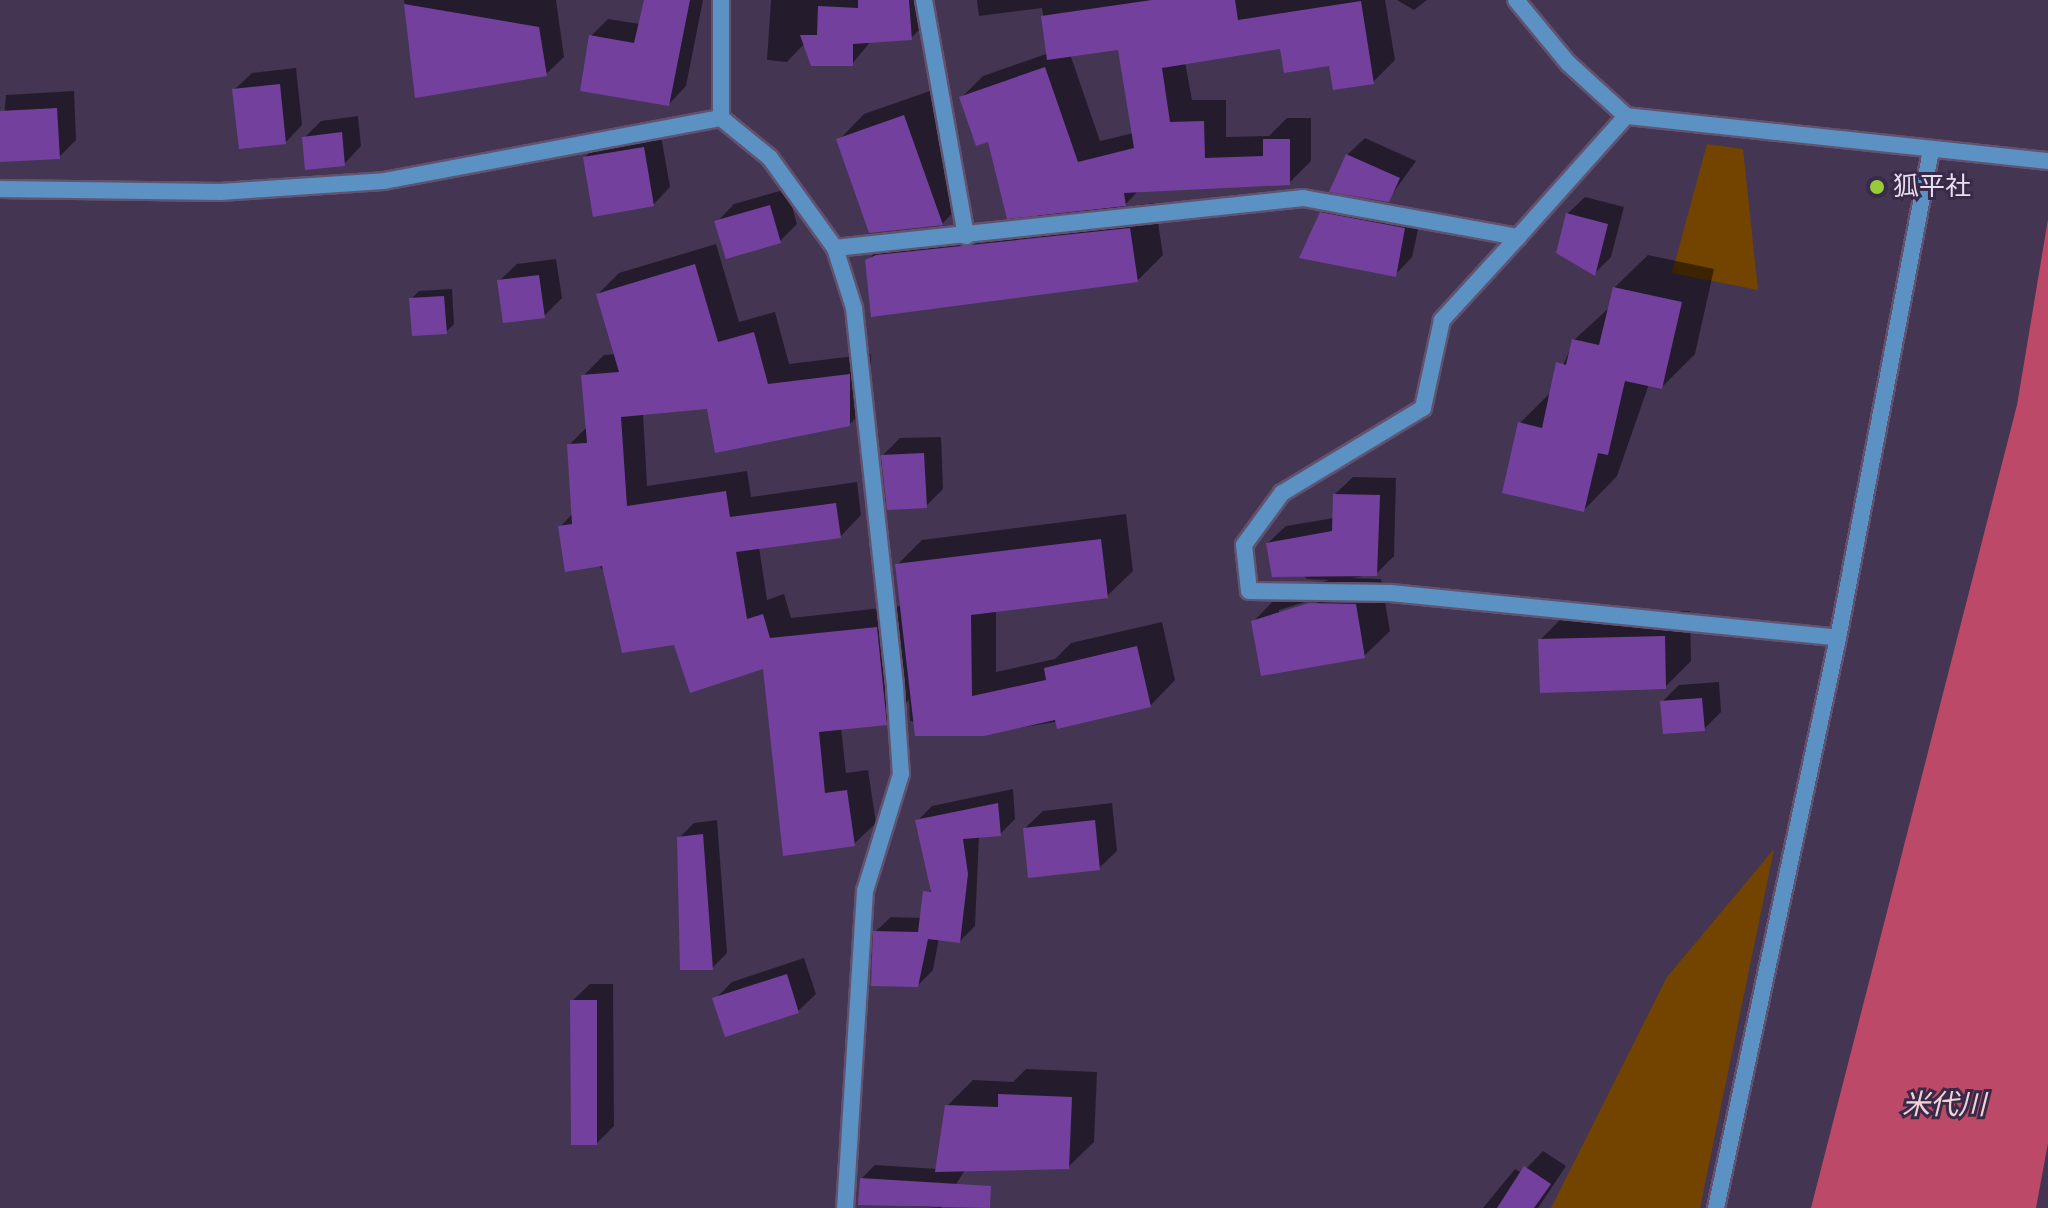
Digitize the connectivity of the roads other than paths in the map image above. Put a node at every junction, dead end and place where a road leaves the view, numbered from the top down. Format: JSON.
{"nodes":[{"id":1,"x":721,"y":0,"type":"edge"},
{"id":2,"x":924,"y":0,"type":"edge"},
{"id":3,"x":1516,"y":0,"type":"edge"},
{"id":4,"x":1626,"y":116,"type":"junction"},
{"id":5,"x":721,"y":118,"type":"junction"},
{"id":6,"x":1931,"y":150,"type":"junction"},
{"id":7,"x":2048,"y":161,"type":"edge"},
{"id":8,"x":0,"y":189,"type":"edge"},
{"id":9,"x":966,"y":236,"type":"junction"},
{"id":10,"x":1518,"y":237,"type":"junction"},
{"id":11,"x":835,"y":248,"type":"junction"},
{"id":12,"x":1838,"y":638,"type":"junction"},
{"id":13,"x":845,"y":1208,"type":"edge"},
{"id":14,"x":1716,"y":1208,"type":"edge"}],
"edges":[{"from":1,"to":5,"type":"street"},
{"from":2,"to":9,"type":"street"},
{"from":3,"to":4,"type":"street"},
{"from":4,"to":6,"type":"street"},
{"from":4,"to":10,"type":"street"},
{"from":5,"to":8,"type":"street"},
{"from":5,"to":11,"type":"street"},
{"from":6,"to":7,"type":"street"},
{"from":6,"to":12,"type":"street"},
{"from":9,"to":10,"type":"street"},
{"from":9,"to":11,"type":"street"},
{"from":10,"to":12,"type":"street"},
{"from":11,"to":13,"type":"street"},
{"from":12,"to":14,"type":"street"}]}
